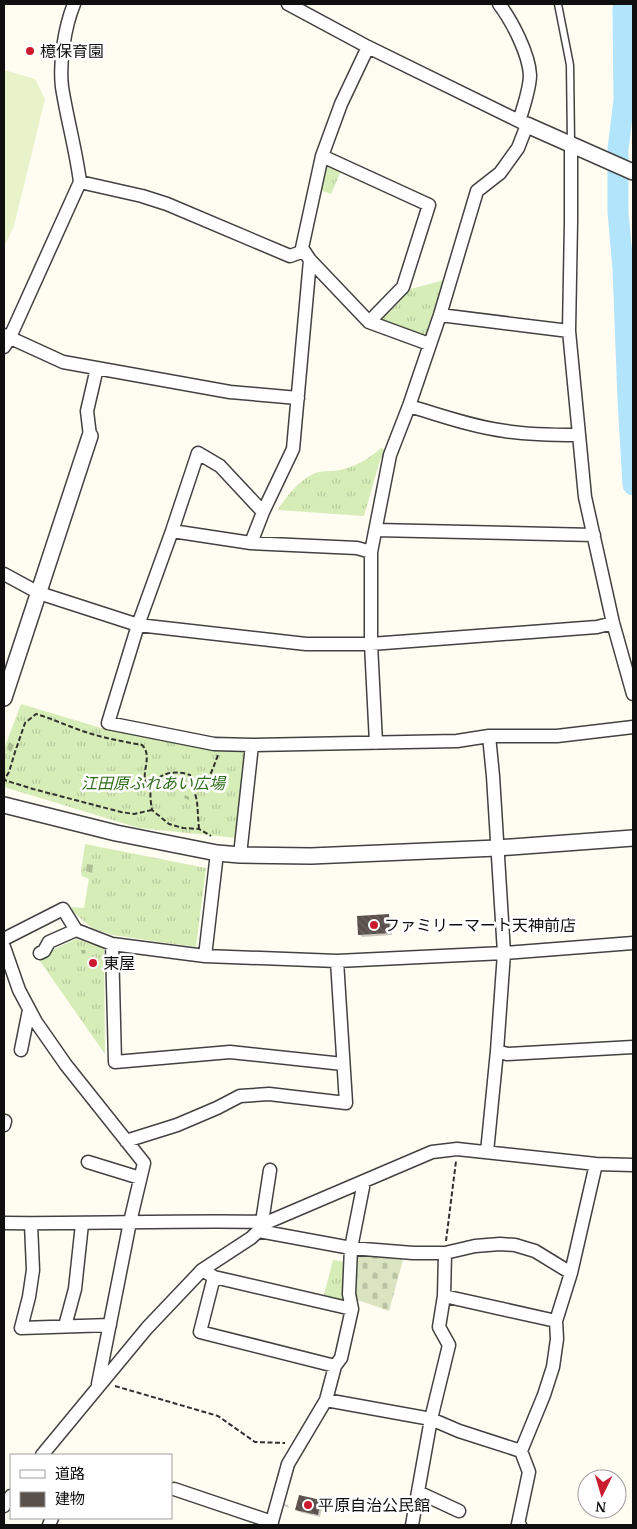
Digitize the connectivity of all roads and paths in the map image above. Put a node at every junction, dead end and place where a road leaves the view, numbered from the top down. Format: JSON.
{"nodes":[{"id":1,"x":74,"y":4,"type":"edge"},
{"id":2,"x":288,"y":4,"type":"edge"},
{"id":3,"x":500,"y":4,"type":"edge"},
{"id":4,"x":558,"y":4,"type":"edge"},
{"id":5,"x":368,"y":46,"type":"junction"},
{"id":6,"x":523,"y":123,"type":"junction"},
{"id":7,"x":576,"y":147,"type":"junction"},
{"id":8,"x":322,"y":156,"type":"junction"},
{"id":9,"x":633,"y":172,"type":"edge"},
{"id":10,"x":80,"y":182,"type":"junction"},
{"id":11,"x":307,"y":256,"type":"junction"},
{"id":12,"x":440,"y":315,"type":"junction"},
{"id":13,"x":369,"y":322,"type":"junction"},
{"id":14,"x":569,"y":331,"type":"junction"},
{"id":15,"x":6,"y":340,"type":"edge"},
{"id":16,"x":429,"y":344,"type":"junction"},
{"id":17,"x":97,"y":368,"type":"junction"},
{"id":18,"x":298,"y":398,"type":"junction"},
{"id":19,"x":409,"y":406,"type":"junction"},
{"id":20,"x":578,"y":435,"type":"junction"},
{"id":21,"x":90,"y":436,"type":"joint"},
{"id":22,"x":263,"y":512,"type":"junction"},
{"id":23,"x":376,"y":530,"type":"junction"},
{"id":24,"x":172,"y":531,"type":"junction"},
{"id":25,"x":594,"y":535,"type":"junction"},
{"id":26,"x":251,"y":543,"type":"junction"},
{"id":27,"x":371,"y":552,"type":"junction"},
{"id":28,"x":4,"y":574,"type":"edge"},
{"id":29,"x":39,"y":593,"type":"junction"},
{"id":30,"x":613,"y":623,"type":"junction"},
{"id":31,"x":138,"y":625,"type":"junction"},
{"id":32,"x":371,"y":644,"type":"junction"},
{"id":33,"x":633,"y":694,"type":"edge"},
{"id":34,"x":4,"y":698,"type":"edge"},
{"id":35,"x":633,"y":727,"type":"edge"},
{"id":36,"x":489,"y":736,"type":"junction"},
{"id":37,"x":376,"y":743,"type":"junction"},
{"id":38,"x":252,"y":745,"type":"junction"},
{"id":39,"x":218,"y":754,"type":"dead end"},
{"id":40,"x":152,"y":786,"type":"junction"},
{"id":41,"x":193,"y":788,"type":"junction"},
{"id":42,"x":4,"y":805,"type":"edge"},
{"id":43,"x":152,"y":810,"type":"junction"},
{"id":44,"x":199,"y":829,"type":"junction"},
{"id":45,"x":211,"y":836,"type":"dead end"},
{"id":46,"x":633,"y":838,"type":"edge"},
{"id":47,"x":497,"y":848,"type":"junction"},
{"id":48,"x":218,"y":853,"type":"junction"},
{"id":49,"x":240,"y":854,"type":"junction"},
{"id":50,"x":76,"y":930,"type":"junction"},
{"id":51,"x":4,"y":939,"type":"edge"},
{"id":52,"x":633,"y":943,"type":"edge"},
{"id":53,"x":112,"y":944,"type":"junction"},
{"id":54,"x":4,"y":947,"type":"edge"},
{"id":55,"x":40,"y":952,"type":"dead end"},
{"id":56,"x":504,"y":953,"type":"junction"},
{"id":57,"x":205,"y":956,"type":"junction"},
{"id":58,"x":337,"y":961,"type":"junction"},
{"id":59,"x":29,"y":1010,"type":"junction"},
{"id":60,"x":633,"y":1047,"type":"edge"},
{"id":61,"x":21,"y":1050,"type":"dead end"},
{"id":62,"x":497,"y":1050,"type":"junction"},
{"id":63,"x":343,"y":1064,"type":"junction"},
{"id":64,"x":126,"y":1140,"type":"junction"},
{"id":65,"x":457,"y":1149,"type":"junction"},
{"id":66,"x":487,"y":1152,"type":"junction"},
{"id":67,"x":88,"y":1162,"type":"dead end"},
{"id":68,"x":596,"y":1164,"type":"junction"},
{"id":69,"x":633,"y":1165,"type":"edge"},
{"id":70,"x":270,"y":1170,"type":"dead end"},
{"id":71,"x":140,"y":1178,"type":"junction"},
{"id":72,"x":364,"y":1182,"type":"junction"},
{"id":73,"x":130,"y":1222,"type":"junction"},
{"id":74,"x":4,"y":1223,"type":"edge"},
{"id":75,"x":31,"y":1224,"type":"junction"},
{"id":76,"x":82,"y":1224,"type":"junction"},
{"id":77,"x":263,"y":1225,"type":"junction"},
{"id":78,"x":351,"y":1248,"type":"junction"},
{"id":79,"x":445,"y":1253,"type":"junction"},
{"id":80,"x":202,"y":1270,"type":"junction"},
{"id":81,"x":571,"y":1273,"type":"junction"},
{"id":82,"x":214,"y":1277,"type":"junction"},
{"id":83,"x":444,"y":1296,"type":"junction"},
{"id":84,"x":352,"y":1309,"type":"junction"},
{"id":85,"x":556,"y":1321,"type":"junction"},
{"id":86,"x":110,"y":1325,"type":"junction"},
{"id":87,"x":65,"y":1326,"type":"junction"},
{"id":88,"x":335,"y":1366,"type":"junction"},
{"id":89,"x":100,"y":1384,"type":"junction"},
{"id":90,"x":326,"y":1400,"type":"junction"},
{"id":91,"x":431,"y":1420,"type":"junction"},
{"id":92,"x":300,"y":1444,"type":"junction"},
{"id":93,"x":521,"y":1450,"type":"junction"},
{"id":94,"x":43,"y":1454,"type":"edge"},
{"id":95,"x":174,"y":1489,"type":"dead end"},
{"id":96,"x":418,"y":1492,"type":"junction"},
{"id":97,"x":459,"y":1511,"type":"dead end"},
{"id":98,"x":272,"y":1524,"type":"edge"},
{"id":99,"x":412,"y":1525,"type":"edge"},
{"id":100,"x":520,"y":1525,"type":"edge"}],
"edges":[{"from":1,"to":10,"type":"street"},
{"from":2,"to":5,"type":"street"},
{"from":3,"to":6,"type":"street"},
{"from":4,"to":7,"type":"lane"},
{"from":5,"to":6,"type":"street"},
{"from":5,"to":8,"type":"street"},
{"from":6,"to":7,"type":"street"},
{"from":6,"to":12,"type":"street"},
{"from":7,"to":9,"type":"street"},
{"from":7,"to":14,"type":"street"},
{"from":8,"to":11,"type":"street"},
{"from":8,"to":13,"type":"street"},
{"from":10,"to":11,"type":"street"},
{"from":10,"to":15,"type":"street"},
{"from":11,"to":13,"type":"street"},
{"from":11,"to":18,"type":"street"},
{"from":12,"to":14,"type":"street"},
{"from":12,"to":16,"type":"street"},
{"from":13,"to":16,"type":"street"},
{"from":14,"to":20,"type":"street"},
{"from":15,"to":17,"type":"street"},
{"from":16,"to":19,"type":"street"},
{"from":17,"to":18,"type":"street"},
{"from":17,"to":21,"type":"street"},
{"from":18,"to":22,"type":"street"},
{"from":19,"to":20,"type":"street"},
{"from":19,"to":23,"type":"street"},
{"from":20,"to":25,"type":"street"},
{"from":21,"to":29,"type":"street"},
{"from":22,"to":24,"type":"street"},
{"from":22,"to":26,"type":"street"},
{"from":23,"to":25,"type":"street"},
{"from":23,"to":27,"type":"street"},
{"from":24,"to":26,"type":"street"},
{"from":24,"to":31,"type":"street"},
{"from":25,"to":30,"type":"street"},
{"from":26,"to":27,"type":"street"},
{"from":27,"to":32,"type":"street"},
{"from":28,"to":29,"type":"street"},
{"from":29,"to":31,"type":"street"},
{"from":29,"to":34,"type":"street"},
{"from":30,"to":32,"type":"street"},
{"from":30,"to":33,"type":"street"},
{"from":31,"to":32,"type":"street"},
{"from":31,"to":38,"type":"street"},
{"from":32,"to":37,"type":"street"},
{"from":35,"to":36,"type":"street"},
{"from":36,"to":37,"type":"street"},
{"from":36,"to":47,"type":"street"},
{"from":37,"to":38,"type":"street"},
{"from":38,"to":49,"type":"street"},
{"from":39,"to":41,"type":"path"},
{"from":40,"to":41,"type":"path"},
{"from":40,"to":43,"type":"path"},
{"from":40,"to":43,"type":"path"},
{"from":41,"to":44,"type":"path"},
{"from":42,"to":48,"type":"street"},
{"from":43,"to":44,"type":"path"},
{"from":44,"to":45,"type":"path"},
{"from":46,"to":47,"type":"street"},
{"from":47,"to":49,"type":"street"},
{"from":47,"to":56,"type":"street"},
{"from":48,"to":49,"type":"street"},
{"from":48,"to":57,"type":"street"},
{"from":50,"to":51,"type":"street"},
{"from":50,"to":53,"type":"street"},
{"from":50,"to":55,"type":"street"},
{"from":52,"to":56,"type":"street"},
{"from":53,"to":57,"type":"street"},
{"from":53,"to":63,"type":"street"},
{"from":54,"to":59,"type":"street"},
{"from":56,"to":58,"type":"street"},
{"from":56,"to":62,"type":"street"},
{"from":57,"to":58,"type":"street"},
{"from":58,"to":63,"type":"street"},
{"from":59,"to":61,"type":"street"},
{"from":59,"to":64,"type":"street"},
{"from":60,"to":62,"type":"street"},
{"from":62,"to":66,"type":"street"},
{"from":63,"to":64,"type":"street"},
{"from":64,"to":71,"type":"street"},
{"from":65,"to":66,"type":"street"},
{"from":65,"to":72,"type":"street"},
{"from":65,"to":79,"type":"path"},
{"from":66,"to":68,"type":"street"},
{"from":67,"to":71,"type":"street"},
{"from":68,"to":69,"type":"street"},
{"from":68,"to":81,"type":"street"},
{"from":70,"to":77,"type":"street"},
{"from":71,"to":73,"type":"street"},
{"from":72,"to":77,"type":"street"},
{"from":72,"to":78,"type":"street"},
{"from":73,"to":76,"type":"street"},
{"from":73,"to":77,"type":"street"},
{"from":73,"to":86,"type":"street"},
{"from":74,"to":75,"type":"street"},
{"from":75,"to":76,"type":"street"},
{"from":75,"to":87,"type":"street"},
{"from":76,"to":87,"type":"street"},
{"from":77,"to":78,"type":"street"},
{"from":77,"to":80,"type":"street"},
{"from":78,"to":79,"type":"street"},
{"from":78,"to":84,"type":"street"},
{"from":79,"to":81,"type":"street"},
{"from":79,"to":83,"type":"street"},
{"from":80,"to":82,"type":"street"},
{"from":80,"to":89,"type":"street"},
{"from":81,"to":85,"type":"street"},
{"from":82,"to":84,"type":"street"},
{"from":82,"to":88,"type":"street"},
{"from":83,"to":85,"type":"street"},
{"from":83,"to":91,"type":"street"},
{"from":84,"to":88,"type":"street"},
{"from":85,"to":93,"type":"street"},
{"from":86,"to":87,"type":"street"},
{"from":86,"to":89,"type":"street"},
{"from":88,"to":90,"type":"street"},
{"from":89,"to":92,"type":"path"},
{"from":89,"to":94,"type":"street"},
{"from":90,"to":91,"type":"street"},
{"from":90,"to":92,"type":"street"},
{"from":91,"to":93,"type":"street"},
{"from":91,"to":96,"type":"street"},
{"from":92,"to":98,"type":"street"},
{"from":93,"to":100,"type":"street"},
{"from":95,"to":98,"type":"street"},
{"from":96,"to":97,"type":"street"},
{"from":96,"to":99,"type":"street"}]}
